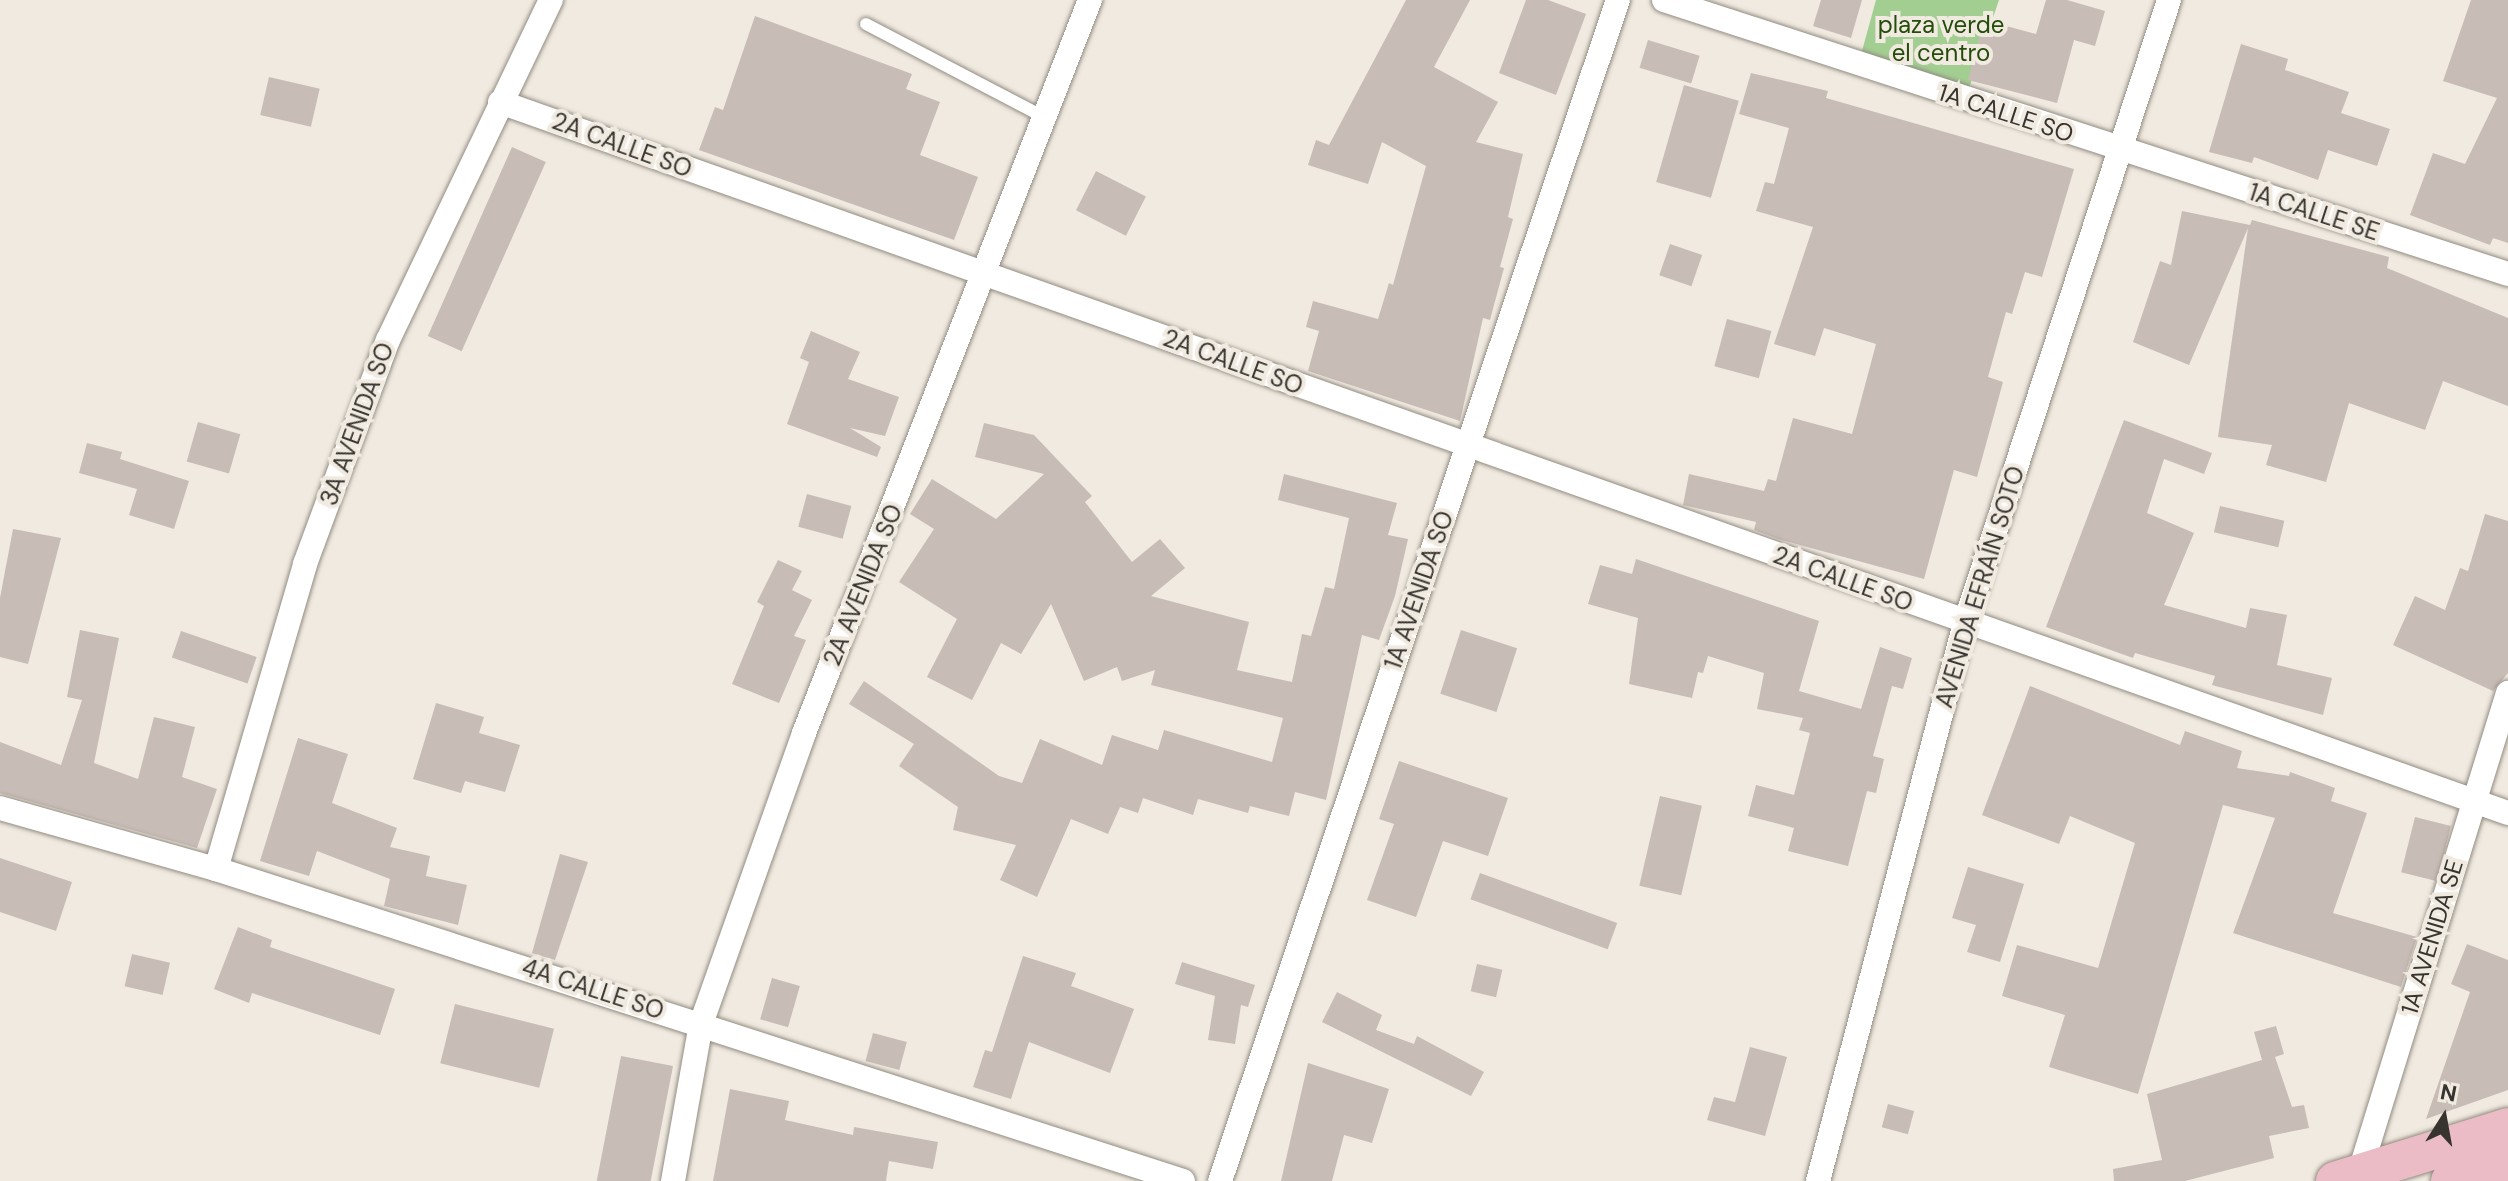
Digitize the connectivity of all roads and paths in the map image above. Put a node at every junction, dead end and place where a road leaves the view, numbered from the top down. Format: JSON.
{"nodes":[{"id":1,"x":551,"y":0,"type":"edge"},
{"id":2,"x":1090,"y":0,"type":"edge"},
{"id":3,"x":1618,"y":0,"type":"edge"},
{"id":4,"x":1664,"y":0,"type":"edge"},
{"id":5,"x":2169,"y":0,"type":"edge"},
{"id":6,"x":866,"y":24,"type":"dead end"},
{"id":7,"x":500,"y":102,"type":"junction"},
{"id":8,"x":1046,"y":118,"type":"junction"},
{"id":9,"x":2120,"y":151,"type":"junction"},
{"id":10,"x":2508,"y":274,"type":"edge"},
{"id":11,"x":987,"y":275,"type":"junction"},
{"id":12,"x":1468,"y":446,"type":"junction"},
{"id":13,"x":1965,"y":623,"type":"junction"},
{"id":14,"x":2508,"y":693,"type":"edge"},
{"id":15,"x":2474,"y":802,"type":"junction"},
{"id":16,"x":0,"y":808,"type":"edge"},
{"id":17,"x":2508,"y":813,"type":"edge"},
{"id":18,"x":216,"y":869,"type":"junction"},
{"id":19,"x":701,"y":1024,"type":"junction"},
{"id":20,"x":2508,"y":1127,"type":"edge"},
{"id":21,"x":2508,"y":1164,"type":"edge"},
{"id":22,"x":2351,"y":1178,"type":"edge"},
{"id":23,"x":673,"y":1181,"type":"edge"},
{"id":24,"x":1183,"y":1181,"type":"edge"},
{"id":25,"x":1220,"y":1181,"type":"edge"},
{"id":26,"x":1818,"y":1181,"type":"edge"},
{"id":27,"x":2450,"y":1181,"type":"edge"}],
"edges":[{"from":1,"to":7,"type":"street","name":"3A AVENIDA SO"},
{"from":2,"to":8,"type":"street","name":"2A AVENIDA SO"},
{"from":3,"to":12,"type":"street","name":"1A AVENIDA SO"},
{"from":4,"to":9,"type":"street","name":"1A CALLE SO"},
{"from":5,"to":9,"type":"street","name":"AVENIDA EFRAÍN SOTO"},
{"from":6,"to":8,"type":"lane"},
{"from":7,"to":11,"type":"street","name":"2A CALLE SO"},
{"from":7,"to":18,"type":"street","name":"3A AVENIDA SO"},
{"from":8,"to":11,"type":"street","name":"2A AVENIDA SO"},
{"from":9,"to":10,"type":"street","name":"1A CALLE SE"},
{"from":9,"to":13,"type":"street","name":"AVENIDA EFRAÍN SOTO"},
{"from":11,"to":12,"type":"street","name":"2A CALLE SO"},
{"from":11,"to":19,"type":"street","name":"2A AVENIDA SO"},
{"from":12,"to":13,"type":"street","name":"2A CALLE SO"},
{"from":12,"to":25,"type":"street","name":"1A AVENIDA SO"},
{"from":13,"to":15,"type":"street","name":"2A CALLE SO"},
{"from":13,"to":26,"type":"street","name":"AVENIDA EFRAÍN SOTO"},
{"from":14,"to":15,"type":"street","name":"1A AVENIDA SE"},
{"from":15,"to":17,"type":"street","name":"2A CALLE SO"},
{"from":15,"to":22,"type":"street","name":"1A AVENIDA SE"},
{"from":16,"to":18,"type":"street","name":"4A CALLE SO"},
{"from":18,"to":19,"type":"street","name":"4A CALLE SO"},
{"from":19,"to":23,"type":"street","name":"2A AVENIDA SO"},
{"from":19,"to":24,"type":"street","name":"4A CALLE SO"},
{"from":20,"to":22,"type":"main road"},
{"from":21,"to":27,"type":"main road"}]}
